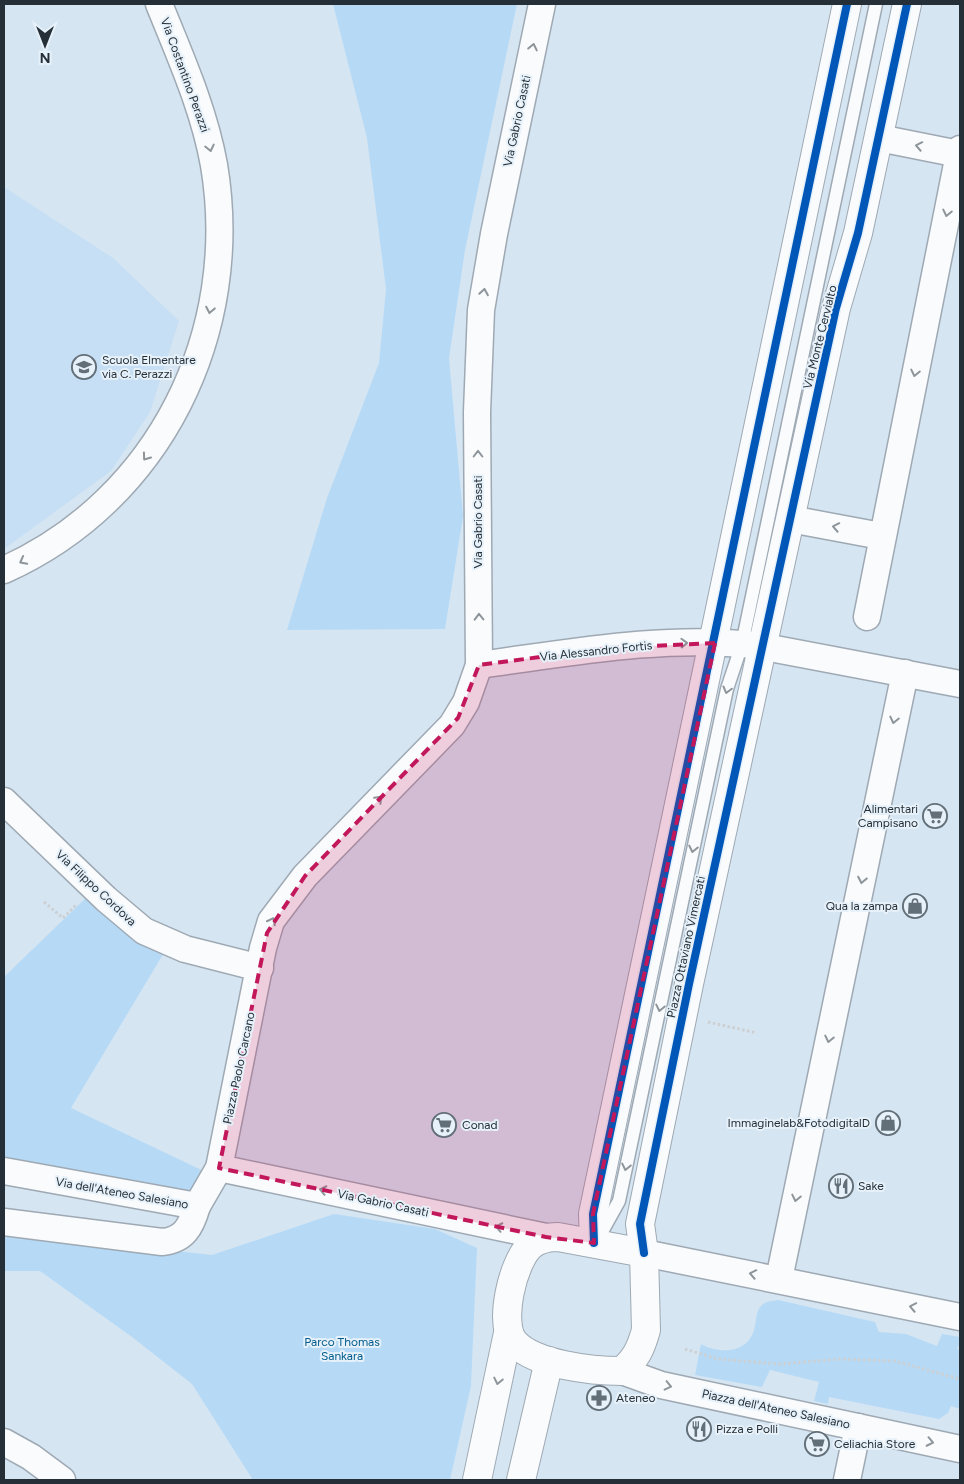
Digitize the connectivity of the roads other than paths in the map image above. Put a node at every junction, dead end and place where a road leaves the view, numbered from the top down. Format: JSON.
{"nodes":[{"id":1,"x":159,"y":4,"type":"edge"},
{"id":2,"x":542,"y":4,"type":"edge"},
{"id":3,"x":847,"y":4,"type":"edge"},
{"id":4,"x":876,"y":4,"type":"edge"},
{"id":5,"x":906,"y":4,"type":"edge"},
{"id":6,"x":879,"y":138,"type":"junction"},
{"id":7,"x":960,"y":151,"type":"edge"},
{"id":8,"x":790,"y":519,"type":"junction"},
{"id":9,"x":882,"y":536,"type":"junction"},
{"id":10,"x":4,"y":570,"type":"edge"},
{"id":11,"x":866,"y":617,"type":"dead end"},
{"id":12,"x":715,"y":643,"type":"junction"},
{"id":13,"x":753,"y":646,"type":"junction"},
{"id":14,"x":479,"y":665,"type":"junction"},
{"id":15,"x":905,"y":673,"type":"junction"},
{"id":16,"x":960,"y":684,"type":"edge"},
{"id":17,"x":4,"y":801,"type":"edge"},
{"id":18,"x":260,"y":968,"type":"junction"},
{"id":19,"x":219,"y":1168,"type":"junction"},
{"id":20,"x":4,"y":1171,"type":"edge"},
{"id":21,"x":197,"y":1206,"type":"junction"},
{"id":22,"x":4,"y":1222,"type":"edge"},
{"id":23,"x":546,"y":1237,"type":"junction"},
{"id":24,"x":594,"y":1244,"type":"junction"},
{"id":25,"x":644,"y":1254,"type":"junction"},
{"id":26,"x":779,"y":1280,"type":"junction"},
{"id":27,"x":960,"y":1316,"type":"edge"},
{"id":28,"x":508,"y":1333,"type":"junction"},
{"id":29,"x":549,"y":1361,"type":"junction"},
{"id":30,"x":622,"y":1372,"type":"junction"},
{"id":31,"x":858,"y":1427,"type":"junction"},
{"id":32,"x":487,"y":1436,"type":"junction"},
{"id":33,"x":4,"y":1442,"type":"edge"},
{"id":34,"x":528,"y":1445,"type":"junction"},
{"id":35,"x":960,"y":1448,"type":"edge"},
{"id":36,"x":62,"y":1480,"type":"edge"},
{"id":37,"x":477,"y":1480,"type":"edge"},
{"id":38,"x":488,"y":1480,"type":"edge"},
{"id":39,"x":512,"y":1480,"type":"edge"},
{"id":40,"x":521,"y":1480,"type":"edge"},
{"id":41,"x":846,"y":1480,"type":"edge"}],
"edges":[{"from":1,"to":10,"type":"street","name":"Via Costantino Perazzi","one_way":true},
{"from":14,"to":2,"type":"street","name":"Via Gabrio Casati","one_way":true},
{"from":3,"to":12,"type":"street"},
{"from":4,"to":13,"type":"lane","name":"Via Monte Cervialto"},
{"from":5,"to":6,"type":"street","name":"Via Monte Cervialto"},
{"from":7,"to":6,"type":"street","one_way":true},
{"from":6,"to":8,"type":"street","name":"Via Monte Cervialto"},
{"from":7,"to":9,"type":"street","one_way":true},
{"from":9,"to":8,"type":"street","one_way":true},
{"from":8,"to":13,"type":"street","name":"Via Monte Cervialto"},
{"from":9,"to":11,"type":"street"},
{"from":12,"to":13,"type":"street"},
{"from":14,"to":12,"type":"street","name":"Via Alessandro Fortis","one_way":true},
{"from":12,"to":24,"type":"street"},
{"from":13,"to":15,"type":"street"},
{"from":13,"to":24,"type":"lane","name":"Piazza Ottaviano Vimercati","one_way":true},
{"from":13,"to":25,"type":"street","name":"Piazza Ottaviano Vimercati"},
{"from":18,"to":14,"type":"street","name":"Via Gabrio Casati","one_way":true},
{"from":15,"to":16,"type":"street"},
{"from":15,"to":26,"type":"street","one_way":true},
{"from":17,"to":18,"type":"street","name":"Via Filippo Cordova"},
{"from":18,"to":19,"type":"street","name":"Piazza Paolo Carcano"},
{"from":19,"to":21,"type":"street","name":"Via dell'Ateneo Salesiano"},
{"from":23,"to":19,"type":"street","name":"Via Gabrio Casati","one_way":true},
{"from":20,"to":21,"type":"street","name":"Via dell'Ateneo Salesiano"},
{"from":21,"to":22,"type":"street"},
{"from":23,"to":24,"type":"street"},
{"from":23,"to":28,"type":"street"},
{"from":24,"to":25,"type":"street"},
{"from":26,"to":25,"type":"street","one_way":true},
{"from":25,"to":30,"type":"street"},
{"from":27,"to":26,"type":"street","one_way":true},
{"from":28,"to":29,"type":"street","name":"Piazza dell'Ateneo Salesiano"},
{"from":28,"to":32,"type":"street","one_way":true},
{"from":29,"to":30,"type":"street","name":"Piazza dell'Ateneo Salesiano"},
{"from":29,"to":34,"type":"street"},
{"from":30,"to":31,"type":"street","name":"Piazza dell'Ateneo Salesiano","one_way":true},
{"from":31,"to":35,"type":"street","name":"Piazza dell'Ateneo Salesiano","one_way":true},
{"from":31,"to":41,"type":"street"},
{"from":32,"to":37,"type":"street"},
{"from":32,"to":38,"type":"lane"},
{"from":33,"to":36,"type":"street"},
{"from":34,"to":39,"type":"lane"},
{"from":34,"to":40,"type":"street"}]}
